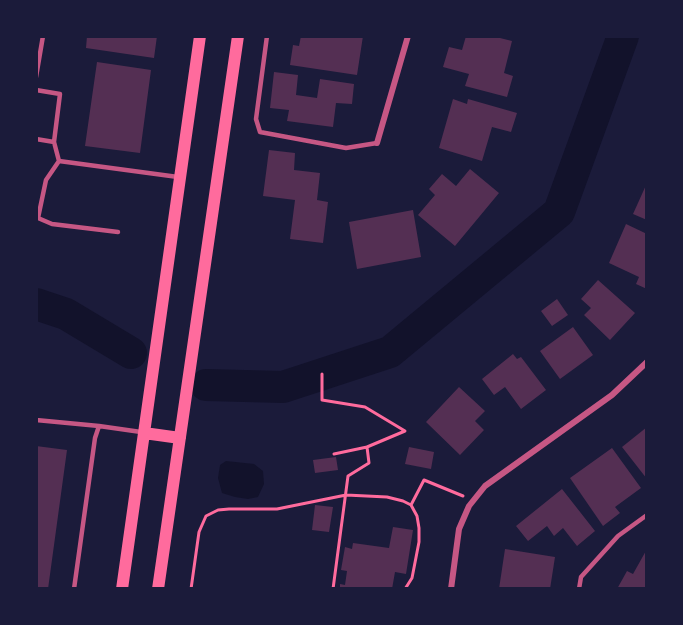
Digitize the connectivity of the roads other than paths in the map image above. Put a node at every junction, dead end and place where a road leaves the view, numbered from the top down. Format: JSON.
{"nodes":[{"id":1,"x":43,"y":36,"type":"edge"},
{"id":2,"x":200,"y":36,"type":"edge"},
{"id":3,"x":238,"y":36,"type":"edge"},
{"id":4,"x":267,"y":36,"type":"edge"},
{"id":5,"x":408,"y":36,"type":"edge"},
{"id":6,"x":36,"y":77,"type":"edge"},
{"id":7,"x":36,"y":90,"type":"edge"},
{"id":8,"x":36,"y":139,"type":"edge"},
{"id":9,"x":54,"y":142,"type":"junction"},
{"id":10,"x":377,"y":143,"type":"joint"},
{"id":11,"x":59,"y":161,"type":"junction"},
{"id":12,"x":181,"y":177,"type":"junction"},
{"id":13,"x":118,"y":232,"type":"dead end"},
{"id":14,"x":647,"y":362,"type":"edge"},
{"id":15,"x":36,"y":420,"type":"edge"},
{"id":16,"x":99,"y":426,"type":"junction"},
{"id":17,"x":144,"y":433,"type":"junction"},
{"id":18,"x":180,"y":438,"type":"junction"},
{"id":19,"x":647,"y":515,"type":"edge"},
{"id":20,"x":74,"y":589,"type":"edge"},
{"id":21,"x":122,"y":589,"type":"edge"},
{"id":22,"x":158,"y":589,"type":"edge"},
{"id":23,"x":451,"y":589,"type":"edge"},
{"id":24,"x":579,"y":589,"type":"edge"}],
"edges":[{"from":1,"to":6,"type":"lane"},
{"from":2,"to":12,"type":"main road"},
{"from":3,"to":18,"type":"main road"},
{"from":4,"to":10,"type":"lane"},
{"from":5,"to":10,"type":"street"},
{"from":7,"to":9,"type":"lane"},
{"from":8,"to":9,"type":"lane"},
{"from":9,"to":11,"type":"lane"},
{"from":11,"to":12,"type":"lane"},
{"from":11,"to":13,"type":"lane"},
{"from":12,"to":17,"type":"main road"},
{"from":14,"to":23,"type":"street"},
{"from":15,"to":16,"type":"lane"},
{"from":16,"to":17,"type":"lane"},
{"from":16,"to":20,"type":"lane"},
{"from":17,"to":18,"type":"main road"},
{"from":17,"to":21,"type":"main road"},
{"from":18,"to":22,"type":"main road"},
{"from":19,"to":24,"type":"lane"}]}
